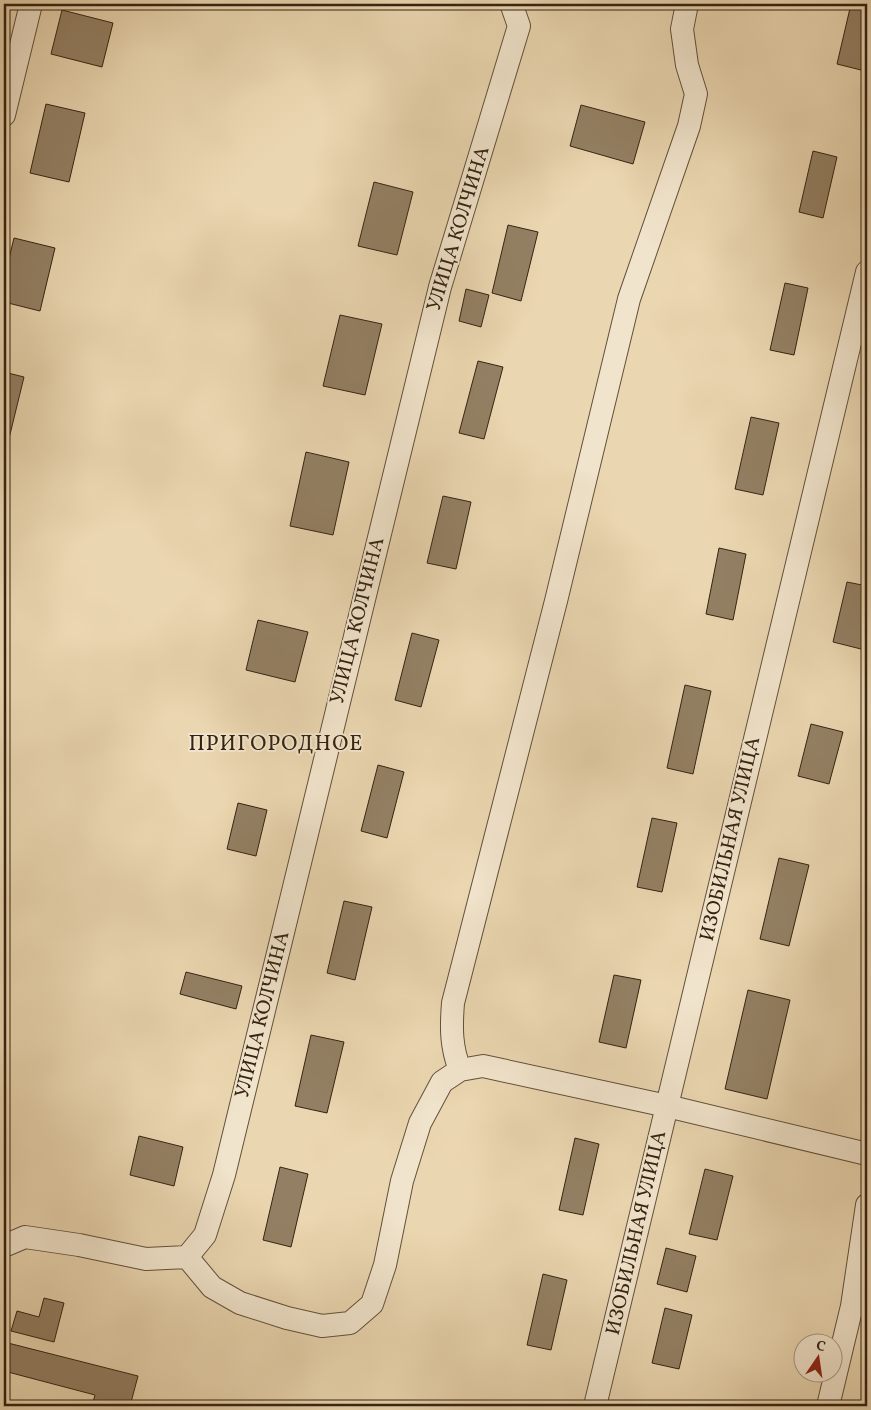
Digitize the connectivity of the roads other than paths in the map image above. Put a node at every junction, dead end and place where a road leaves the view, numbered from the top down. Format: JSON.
{"nodes":[{"id":1,"x":30,"y":4,"type":"edge"},
{"id":2,"x":512,"y":4,"type":"edge"},
{"id":3,"x":687,"y":4,"type":"edge"},
{"id":4,"x":4,"y":115,"type":"edge"},
{"id":5,"x":867,"y":272,"type":"edge"},
{"id":6,"x":460,"y":1070,"type":"junction"},
{"id":7,"x":667,"y":1106,"type":"junction"},
{"id":8,"x":867,"y":1154,"type":"edge"},
{"id":9,"x":867,"y":1205,"type":"edge"},
{"id":10,"x":4,"y":1246,"type":"edge"},
{"id":11,"x":187,"y":1257,"type":"junction"},
{"id":12,"x":595,"y":1406,"type":"edge"},
{"id":13,"x":828,"y":1406,"type":"edge"}],
"edges":[{"from":1,"to":4,"type":"street"},
{"from":2,"to":11,"type":"street","name":"УЛИЦА КОЛЧИНА"},
{"from":3,"to":6,"type":"street"},
{"from":5,"to":7,"type":"street","name":"ИЗОБИЛЬНАЯ УЛИЦА"},
{"from":6,"to":7,"type":"street"},
{"from":6,"to":11,"type":"street"},
{"from":7,"to":8,"type":"street"},
{"from":7,"to":12,"type":"street","name":"ИЗОБИЛЬНАЯ УЛИЦА"},
{"from":9,"to":13,"type":"street"},
{"from":10,"to":11,"type":"street"}]}
